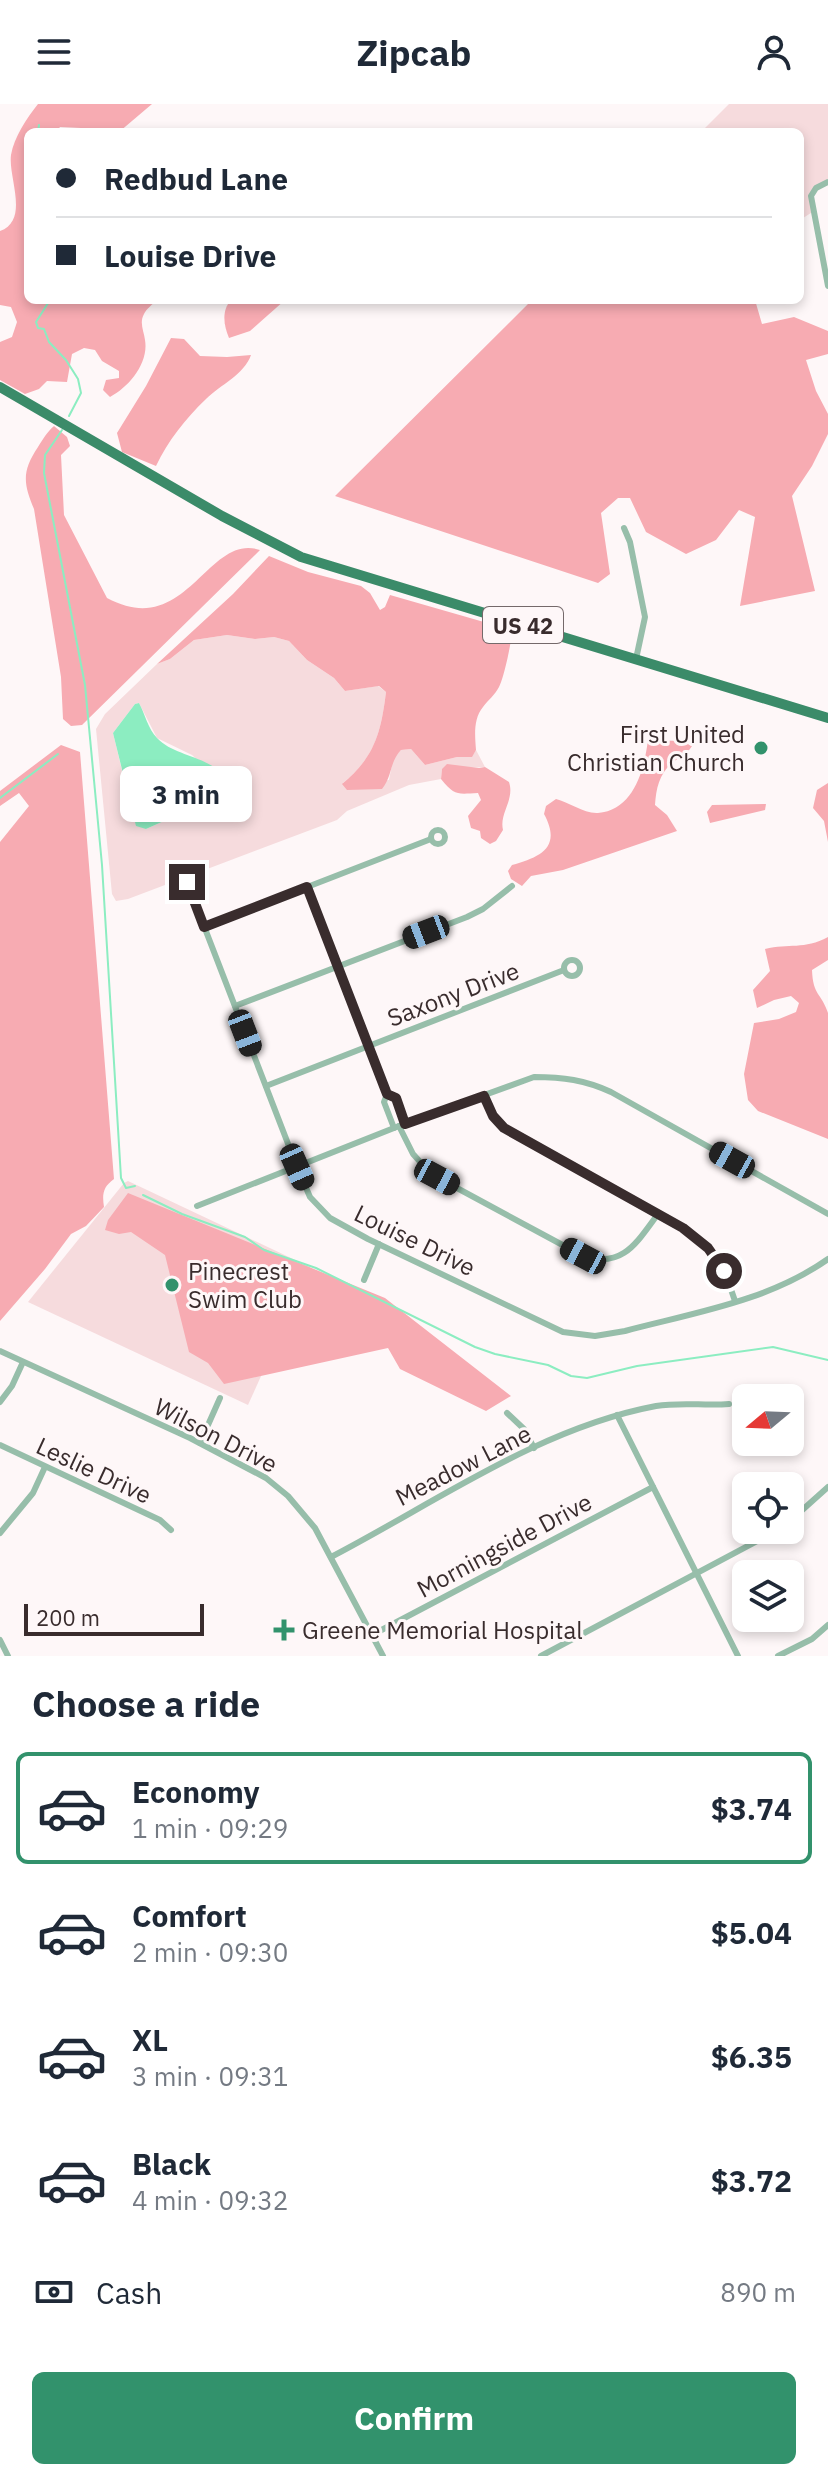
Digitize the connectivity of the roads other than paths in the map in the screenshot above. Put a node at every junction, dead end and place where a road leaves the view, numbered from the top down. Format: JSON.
{"nodes":[{"id":1,"x":828,"y":182,"type":"edge"},
{"id":2,"x":828,"y":281,"type":"edge"},
{"id":3,"x":0,"y":387,"type":"edge"},
{"id":4,"x":624,"y":528,"type":"dead end"},
{"id":5,"x":636,"y":659,"type":"junction"},
{"id":6,"x":828,"y":718,"type":"edge"},
{"id":7,"x":431,"y":839,"type":"dead end"},
{"id":8,"x":187,"y":882,"type":"dead end"},
{"id":9,"x":512,"y":886,"type":"dead end"},
{"id":10,"x":307,"y":887,"type":"junction"},
{"id":11,"x":204,"y":927,"type":"junction"},
{"id":12,"x":338,"y":966,"type":"junction"},
{"id":13,"x":564,"y":970,"type":"dead end"},
{"id":14,"x":235,"y":1006,"type":"junction"},
{"id":15,"x":369,"y":1046,"type":"junction"},
{"id":16,"x":266,"y":1086,"type":"junction"},
{"id":17,"x":387,"y":1094,"type":"junction"},
{"id":18,"x":484,"y":1096,"type":"junction"},
{"id":19,"x":399,"y":1126,"type":"junction"},
{"id":20,"x":297,"y":1167,"type":"junction"},
{"id":21,"x":197,"y":1206,"type":"dead end"},
{"id":22,"x":658,"y":1214,"type":"junction"},
{"id":23,"x":828,"y":1214,"type":"edge"},
{"id":24,"x":379,"y":1244,"type":"junction"},
{"id":25,"x":828,"y":1259,"type":"edge"},
{"id":26,"x":364,"y":1280,"type":"dead end"},
{"id":27,"x":735,"y":1301,"type":"junction"},
{"id":28,"x":0,"y":1351,"type":"edge"},
{"id":29,"x":23,"y":1362,"type":"junction"},
{"id":30,"x":220,"y":1398,"type":"dead end"},
{"id":31,"x":0,"y":1402,"type":"edge"},
{"id":32,"x":729,"y":1404,"type":"dead end"},
{"id":33,"x":507,"y":1413,"type":"dead end"},
{"id":34,"x":617,"y":1415,"type":"junction"},
{"id":35,"x":200,"y":1443,"type":"junction"},
{"id":36,"x":0,"y":1445,"type":"edge"},
{"id":37,"x":534,"y":1448,"type":"junction"},
{"id":38,"x":45,"y":1467,"type":"junction"},
{"id":39,"x":653,"y":1487,"type":"junction"},
{"id":40,"x":828,"y":1487,"type":"edge"},
{"id":41,"x":804,"y":1508,"type":"edge"},
{"id":42,"x":171,"y":1530,"type":"dead end"},
{"id":43,"x":0,"y":1533,"type":"edge"},
{"id":44,"x":752,"y":1544,"type":"edge"},
{"id":45,"x":331,"y":1557,"type":"junction"},
{"id":46,"x":697,"y":1574,"type":"junction"},
{"id":47,"x":828,"y":1625,"type":"edge"},
{"id":48,"x":822,"y":1631,"type":"junction"},
{"id":49,"x":372,"y":1635,"type":"junction"},
{"id":50,"x":0,"y":1640,"type":"edge"},
{"id":51,"x":828,"y":1641,"type":"edge"},
{"id":52,"x":8,"y":1656,"type":"edge"},
{"id":53,"x":383,"y":1656,"type":"edge"},
{"id":54,"x":541,"y":1656,"type":"edge"},
{"id":55,"x":738,"y":1656,"type":"edge"},
{"id":56,"x":778,"y":1656,"type":"edge"}],
"edges":[{"from":1,"to":2,"type":"street"},
{"from":3,"to":5,"type":"main road","number":"US 42"},
{"from":4,"to":5,"type":"street"},
{"from":5,"to":6,"type":"main road","number":"US 42"},
{"from":7,"to":10,"type":"street"},
{"from":8,"to":11,"type":"street","name":"Louise Drive"},
{"from":9,"to":12,"type":"street"},
{"from":10,"to":11,"type":"street"},
{"from":10,"to":12,"type":"street"},
{"from":11,"to":14,"type":"street","name":"Louise Drive"},
{"from":12,"to":14,"type":"street"},
{"from":12,"to":15,"type":"street"},
{"from":13,"to":15,"type":"street","name":"Saxony Drive"},
{"from":14,"to":16,"type":"street","name":"Louise Drive"},
{"from":15,"to":16,"type":"street","name":"Saxony Drive"},
{"from":15,"to":17,"type":"street"},
{"from":16,"to":20,"type":"street","name":"Louise Drive"},
{"from":17,"to":19,"type":"street"},
{"from":17,"to":19,"type":"street"},
{"from":18,"to":19,"type":"street"},
{"from":18,"to":22,"type":"street"},
{"from":18,"to":23,"type":"street"},
{"from":19,"to":20,"type":"street"},
{"from":19,"to":22,"type":"street"},
{"from":20,"to":21,"type":"street"},
{"from":20,"to":24,"type":"street","name":"Louise Drive"},
{"from":22,"to":27,"type":"street"},
{"from":24,"to":26,"type":"street"},
{"from":24,"to":27,"type":"street","name":"Louise Drive"},
{"from":25,"to":27,"type":"street","name":"Louise Drive"},
{"from":28,"to":29,"type":"street","name":"Wilson Drive"},
{"from":29,"to":31,"type":"street"},
{"from":29,"to":35,"type":"street","name":"Wilson Drive"},
{"from":30,"to":35,"type":"street"},
{"from":32,"to":34,"type":"street","name":"Meadow Lane"},
{"from":33,"to":37,"type":"street"},
{"from":34,"to":37,"type":"street","name":"Meadow Lane"},
{"from":34,"to":39,"type":"street"},
{"from":35,"to":45,"type":"street","name":"Wilson Drive"},
{"from":36,"to":38,"type":"street","name":"Leslie Drive"},
{"from":37,"to":45,"type":"street","name":"Meadow Lane"},
{"from":38,"to":42,"type":"street","name":"Leslie Drive"},
{"from":38,"to":43,"type":"street"},
{"from":39,"to":46,"type":"street"},
{"from":39,"to":49,"type":"street","name":"Morningside Drive"},
{"from":40,"to":41,"type":"street"},
{"from":44,"to":46,"type":"street"},
{"from":45,"to":49,"type":"street","name":"Wilson Drive"},
{"from":46,"to":54,"type":"street"},
{"from":46,"to":55,"type":"street"},
{"from":47,"to":48,"type":"street"},
{"from":48,"to":51,"type":"street"},
{"from":48,"to":56,"type":"street"},
{"from":49,"to":53,"type":"street","name":"Wilson Drive"},
{"from":50,"to":52,"type":"street"}]}
